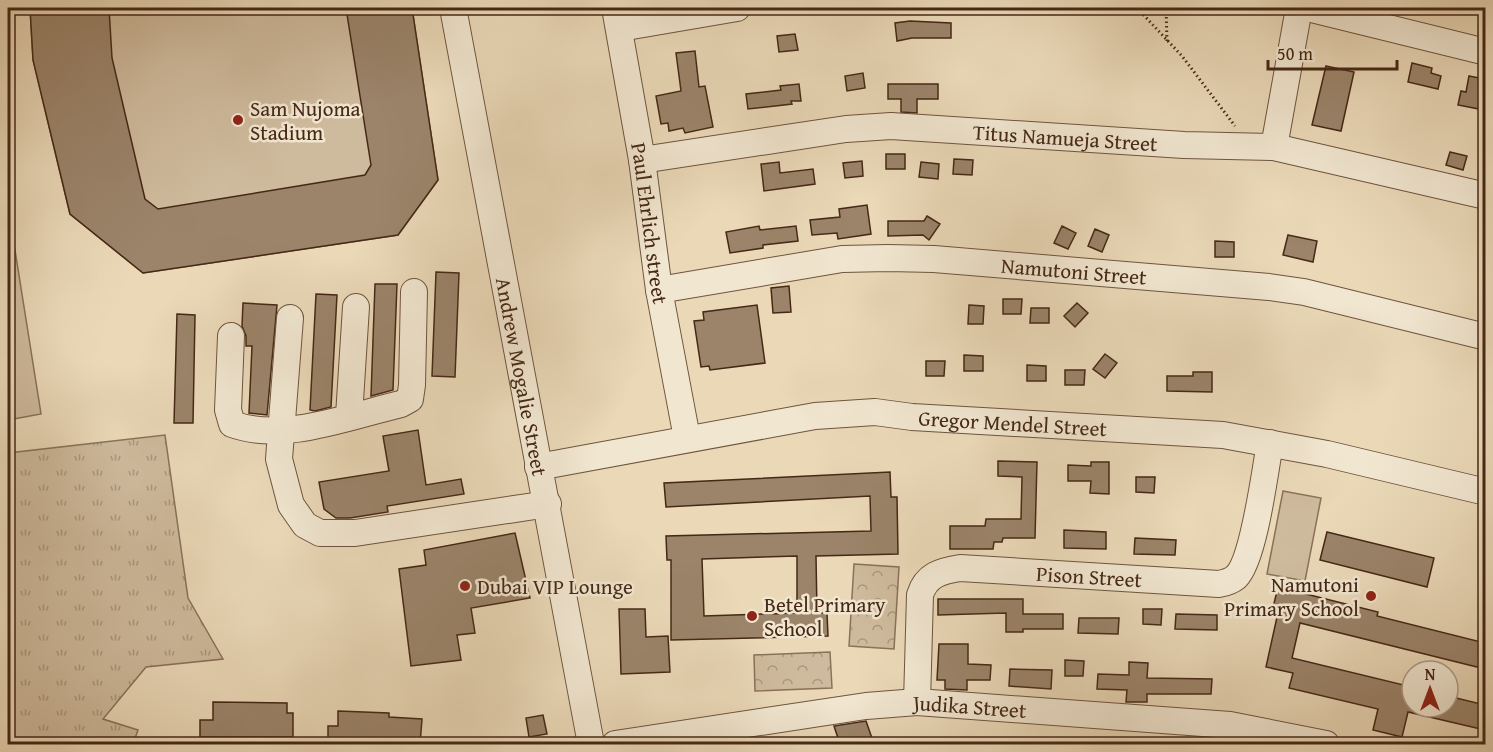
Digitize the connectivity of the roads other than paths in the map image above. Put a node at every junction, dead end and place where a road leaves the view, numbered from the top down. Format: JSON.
{"nodes":[{"id":1,"x":453,"y":8,"type":"edge"},
{"id":2,"x":737,"y":8,"type":"edge"},
{"id":3,"x":1299,"y":8,"type":"edge"},
{"id":4,"x":1307,"y":8,"type":"edge"},
{"id":5,"x":617,"y":18,"type":"edge"},
{"id":6,"x":1485,"y":52,"type":"edge"},
{"id":7,"x":1262,"y":146,"type":"junction"},
{"id":8,"x":642,"y":160,"type":"junction"},
{"id":9,"x":1485,"y":196,"type":"edge"},
{"id":10,"x":659,"y":290,"type":"junction"},
{"id":11,"x":414,"y":292,"type":"dead end"},
{"id":12,"x":356,"y":307,"type":"dead end"},
{"id":13,"x":290,"y":318,"type":"dead end"},
{"id":14,"x":231,"y":336,"type":"dead end"},
{"id":15,"x":1485,"y":337,"type":"edge"},
{"id":16,"x":349,"y":416,"type":"junction"},
{"id":17,"x":280,"y":432,"type":"junction"},
{"id":18,"x":687,"y":438,"type":"junction"},
{"id":19,"x":1270,"y":443,"type":"junction"},
{"id":20,"x":538,"y":467,"type":"junction"},
{"id":21,"x":1485,"y":492,"type":"edge"},
{"id":22,"x":548,"y":504,"type":"junction"},
{"id":23,"x":917,"y":702,"type":"junction"},
{"id":24,"x":591,"y":744,"type":"edge"},
{"id":25,"x":615,"y":744,"type":"edge"},
{"id":26,"x":1326,"y":744,"type":"edge"}],
"edges":[{"from":1,"to":20,"type":"street","name":"Andrew Mogalie Street"},
{"from":2,"to":5,"type":"street"},
{"from":3,"to":7,"type":"street"},
{"from":4,"to":6,"type":"street"},
{"from":5,"to":8,"type":"street","name":"Paul Ehrlich street"},
{"from":7,"to":8,"type":"street","name":"Titus Namueja Street"},
{"from":7,"to":9,"type":"street","name":"Titus Namueja Street"},
{"from":8,"to":10,"type":"street","name":"Paul Ehrlich street"},
{"from":10,"to":15,"type":"street","name":"Namutoni Street"},
{"from":10,"to":18,"type":"street","name":"Paul Ehrlich street"},
{"from":11,"to":16,"type":"street"},
{"from":12,"to":16,"type":"street"},
{"from":13,"to":17,"type":"street"},
{"from":14,"to":17,"type":"street"},
{"from":16,"to":17,"type":"street"},
{"from":17,"to":22,"type":"street"},
{"from":18,"to":19,"type":"street","name":"Gregor Mendel Street"},
{"from":18,"to":20,"type":"street","name":"Gregor Mendel Street"},
{"from":19,"to":21,"type":"street","name":"Gregor Mendel Street"},
{"from":19,"to":23,"type":"street","name":"Pison Street"},
{"from":20,"to":22,"type":"street","name":"Andrew Mogalie Street"},
{"from":22,"to":24,"type":"street","name":"Andrew Mogalie Street"},
{"from":23,"to":25,"type":"street","name":"Judika Street"},
{"from":23,"to":26,"type":"street","name":"Judika Street"}]}
